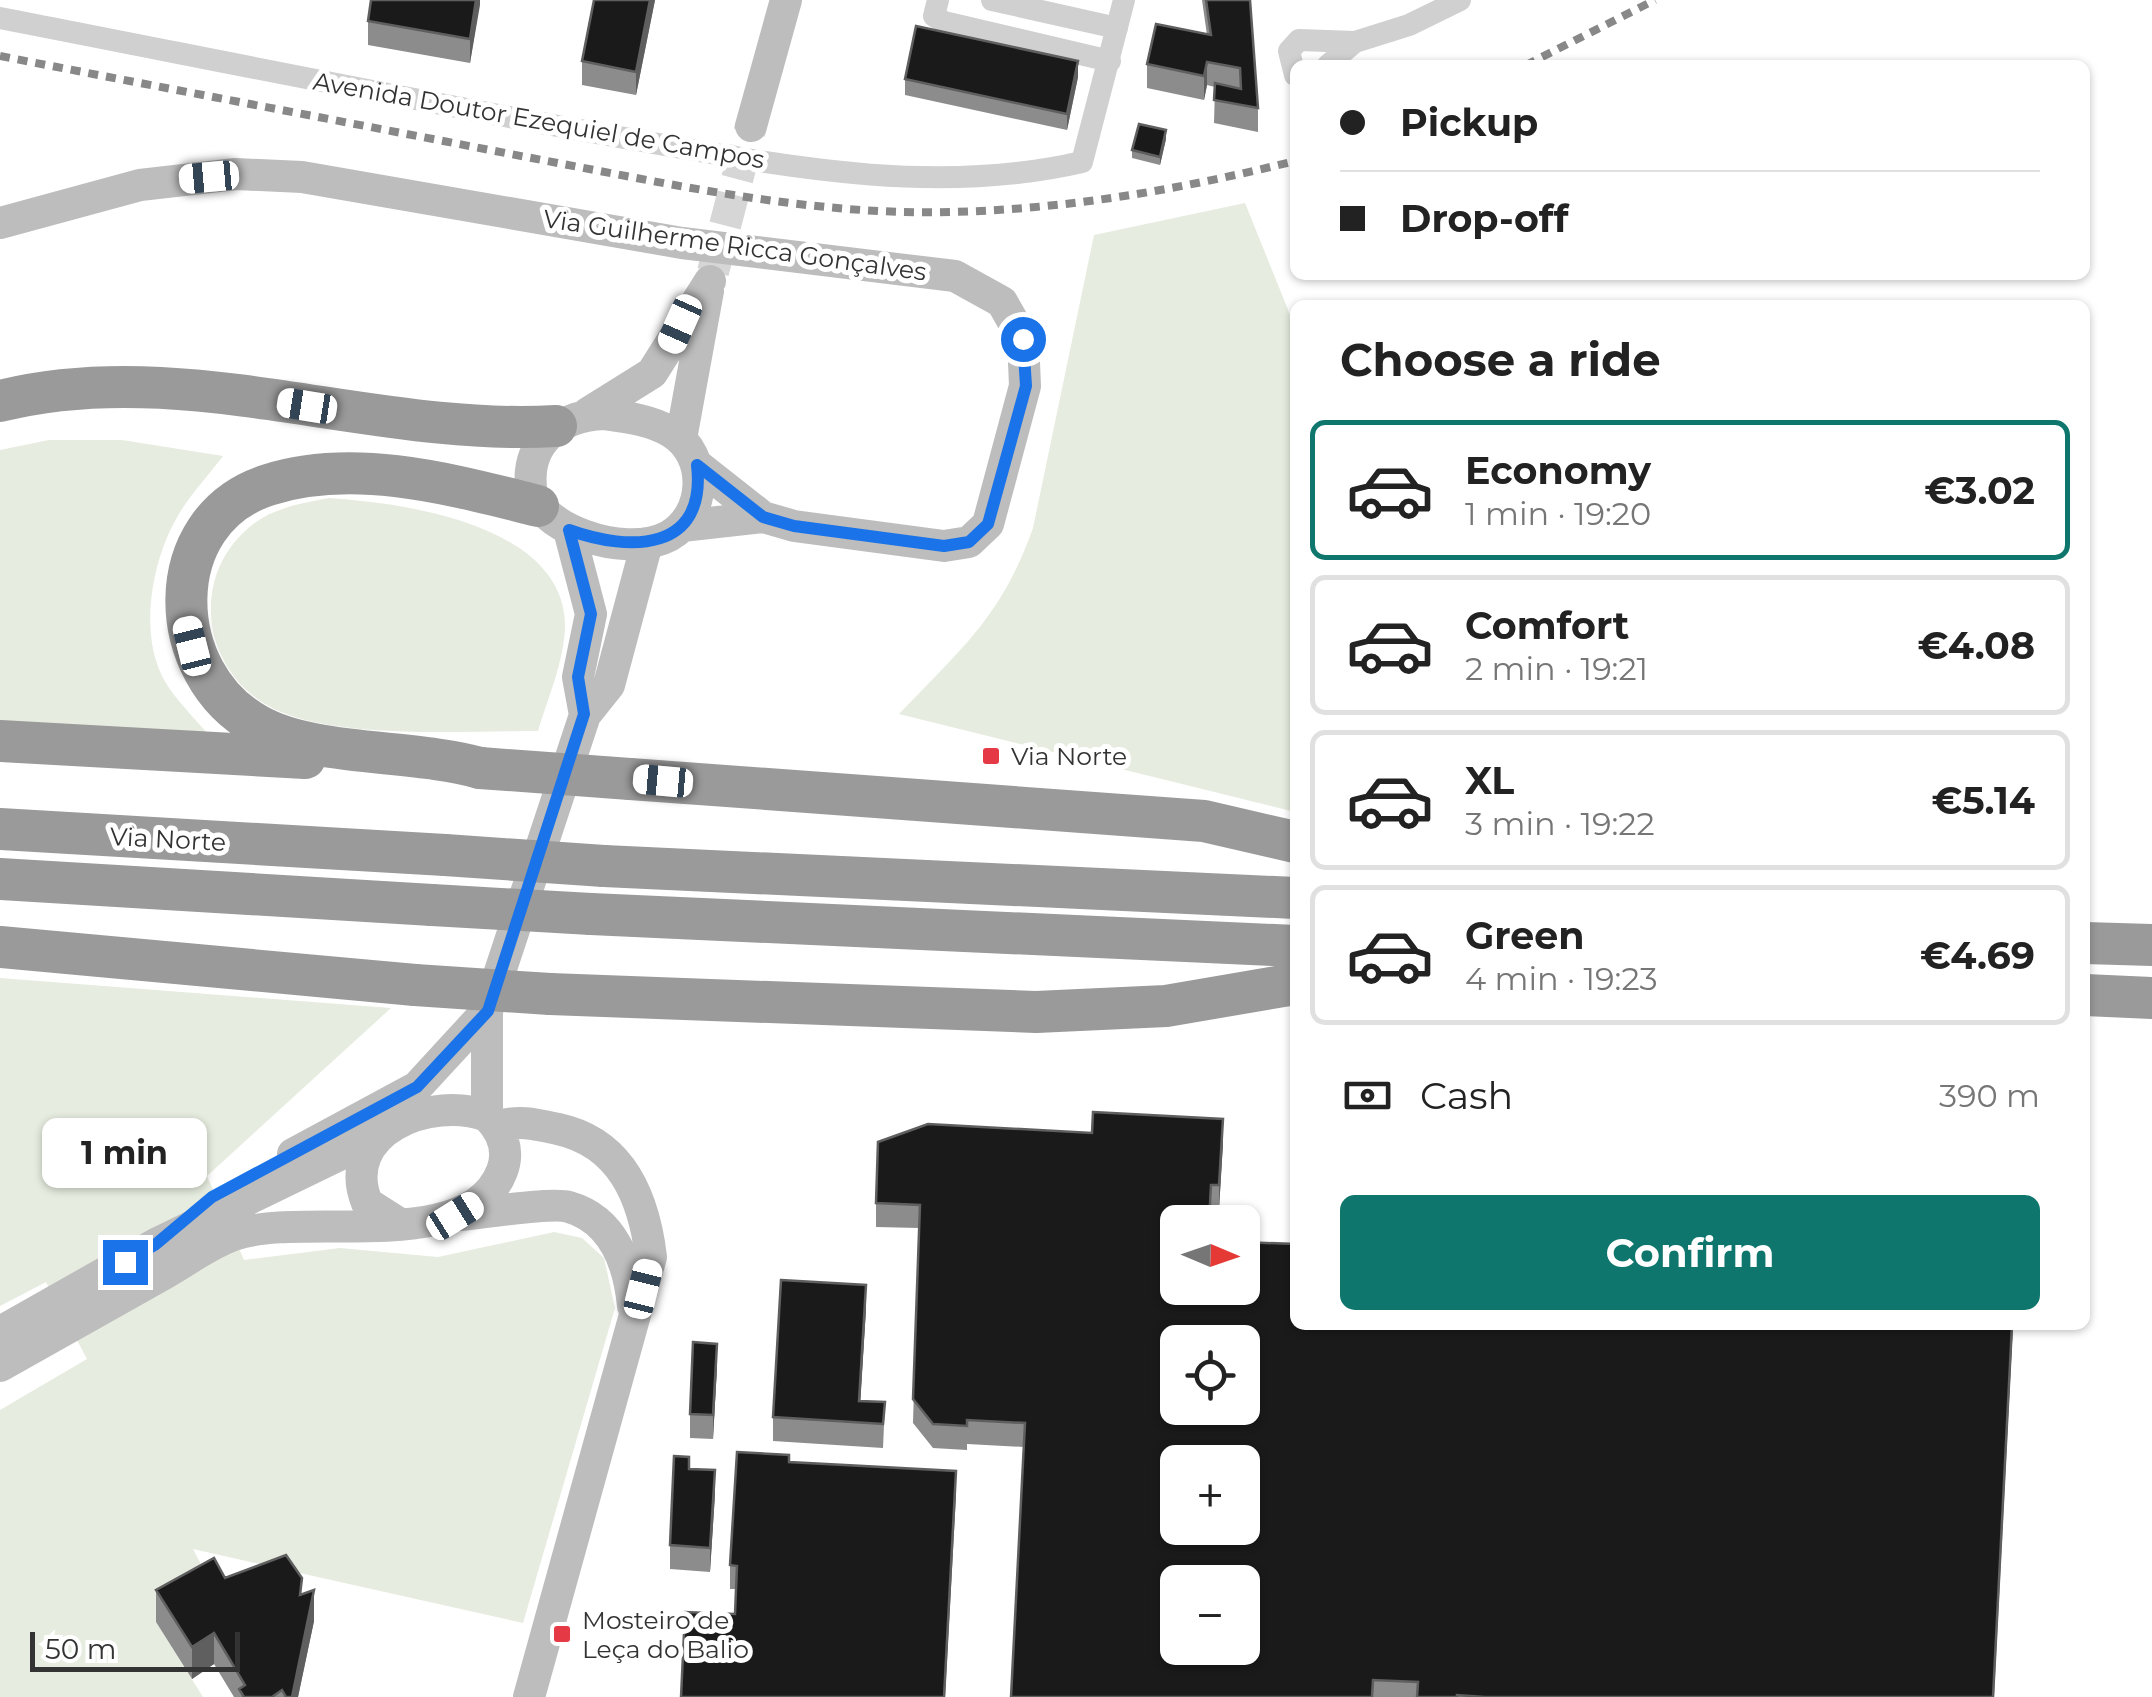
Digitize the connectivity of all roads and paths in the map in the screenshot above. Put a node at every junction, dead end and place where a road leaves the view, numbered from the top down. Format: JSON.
{"nodes":[{"id":1,"x":786,"y":0,"type":"edge"},
{"id":2,"x":938,"y":0,"type":"edge"},
{"id":3,"x":992,"y":0,"type":"edge"},
{"id":4,"x":1124,"y":0,"type":"edge"},
{"id":5,"x":1460,"y":0,"type":"edge"},
{"id":6,"x":0,"y":18,"type":"edge"},
{"id":7,"x":1117,"y":28,"type":"junction"},
{"id":8,"x":1355,"y":42,"type":"junction"},
{"id":9,"x":1291,"y":60,"type":"edge"},
{"id":10,"x":1334,"y":60,"type":"edge"},
{"id":11,"x":1110,"y":61,"type":"junction"},
{"id":12,"x":751,"y":126,"type":"tunnel mouth"},
{"id":13,"x":0,"y":224,"type":"edge"},
{"id":14,"x":0,"y":402,"type":"edge"},
{"id":15,"x":570,"y":420,"type":"junction"},
{"id":16,"x":689,"y":452,"type":"junction"},
{"id":17,"x":763,"y":517,"type":"junction"},
{"id":18,"x":554,"y":518,"type":"junction"},
{"id":19,"x":682,"y":526,"type":"junction"},
{"id":20,"x":646,"y":543,"type":"junction"},
{"id":21,"x":584,"y":714,"type":"junction"},
{"id":22,"x":0,"y":741,"type":"edge"},
{"id":23,"x":480,"y":768,"type":"junction"},
{"id":24,"x":0,"y":829,"type":"edge"},
{"id":25,"x":1290,"y":841,"type":"edge"},
{"id":26,"x":0,"y":879,"type":"edge"},
{"id":27,"x":1290,"y":898,"type":"edge"},
{"id":28,"x":2090,"y":943,"type":"edge"},
{"id":29,"x":1290,"y":946,"type":"edge"},
{"id":30,"x":2152,"y":946,"type":"edge"},
{"id":31,"x":0,"y":947,"type":"edge"},
{"id":32,"x":185,"y":968,"type":"junction"},
{"id":33,"x":0,"y":974,"type":"edge"},
{"id":34,"x":1290,"y":985,"type":"edge"},
{"id":35,"x":2090,"y":995,"type":"edge"},
{"id":36,"x":2152,"y":998,"type":"edge"},
{"id":37,"x":479,"y":1020,"type":"junction"},
{"id":38,"x":413,"y":1116,"type":"junction"},
{"id":39,"x":492,"y":1121,"type":"junction"},
{"id":40,"x":380,"y":1135,"type":"junction"},
{"id":41,"x":455,"y":1216,"type":"junction"},
{"id":42,"x":400,"y":1224,"type":"junction"},
{"id":43,"x":156,"y":1244,"type":"junction"},
{"id":44,"x":635,"y":1321,"type":"junction"},
{"id":45,"x":0,"y":1332,"type":"edge"},
{"id":46,"x":0,"y":1366,"type":"edge"},
{"id":47,"x":529,"y":1697,"type":"edge"}],
"edges":[{"from":1,"to":12,"type":"main road"},
{"from":2,"to":11,"type":"street"},
{"from":3,"to":7,"type":"street"},
{"from":4,"to":7,"type":"street"},
{"from":5,"to":8,"type":"street"},
{"from":6,"to":11,"type":"street","name":"Avenida Doutor Ezequiel de Campos"},
{"from":7,"to":11,"type":"street"},
{"from":8,"to":9,"type":"street"},
{"from":8,"to":10,"type":"street"},
{"from":13,"to":17,"type":"main road","name":"Via Guilherme Ricca Gonçalves"},
{"from":14,"to":15,"type":"highway"},
{"from":15,"to":16,"type":"main road"},
{"from":15,"to":16,"type":"main road"},
{"from":15,"to":18,"type":"main road"},
{"from":16,"to":17,"type":"main road"},
{"from":16,"to":19,"type":"main road"},
{"from":17,"to":19,"type":"main road"},
{"from":18,"to":20,"type":"main road"},
{"from":18,"to":21,"type":"main road"},
{"from":18,"to":23,"type":"highway"},
{"from":19,"to":20,"type":"main road"},
{"from":20,"to":21,"type":"main road"},
{"from":21,"to":37,"type":"main road"},
{"from":22,"to":23,"type":"highway"},
{"from":23,"to":25,"type":"highway","bridge":true},
{"from":24,"to":27,"type":"highway","name":"Via Norte","bridge":true},
{"from":26,"to":29,"type":"highway","name":"Via Norte","bridge":true},
{"from":28,"to":30,"type":"highway"},
{"from":31,"to":32,"type":"highway"},
{"from":32,"to":33,"type":"highway"},
{"from":32,"to":34,"type":"highway","bridge":true},
{"from":35,"to":36,"type":"highway"},
{"from":37,"to":38,"type":"main road"},
{"from":37,"to":39,"type":"main road"},
{"from":37,"to":43,"type":"main road"},
{"from":38,"to":39,"type":"main road"},
{"from":38,"to":40,"type":"main road"},
{"from":39,"to":41,"type":"main road"},
{"from":39,"to":44,"type":"main road"},
{"from":40,"to":42,"type":"main road"},
{"from":40,"to":43,"type":"main road"},
{"from":41,"to":42,"type":"main road"},
{"from":41,"to":44,"type":"main road"},
{"from":42,"to":46,"type":"main road"},
{"from":43,"to":45,"type":"main road"},
{"from":44,"to":47,"type":"main road"}]}
